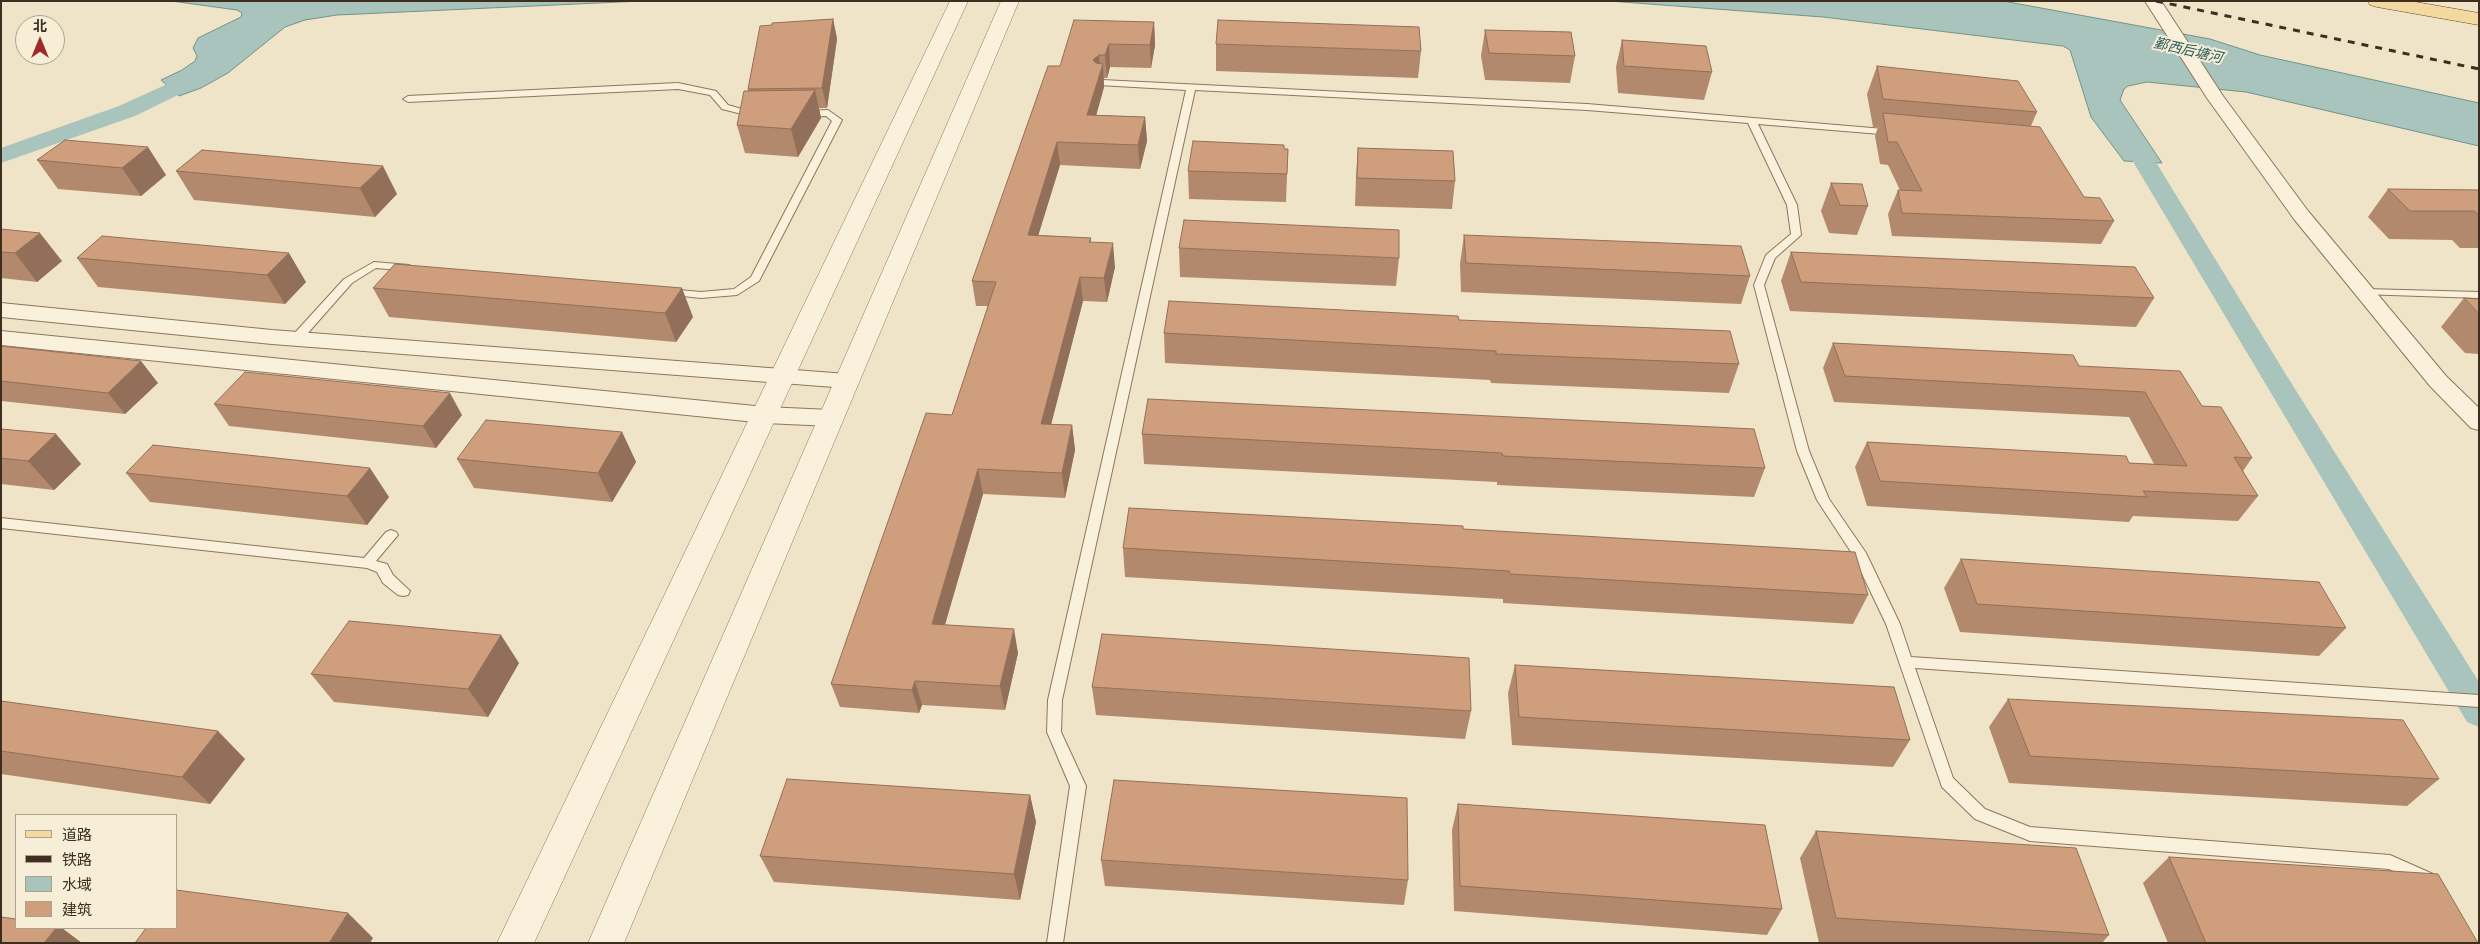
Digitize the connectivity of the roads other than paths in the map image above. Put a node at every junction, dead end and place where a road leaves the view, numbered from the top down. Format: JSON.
{"nodes":[{"id":1,"x":959,"y":1,"type":"edge"},
{"id":2,"x":1010,"y":1,"type":"edge"},
{"id":3,"x":2153,"y":1,"type":"edge"},
{"id":4,"x":2378,"y":1,"type":"edge"},
{"id":5,"x":2479,"y":19,"type":"edge"},
{"id":6,"x":1102,"y":83,"type":"edge"},
{"id":7,"x":1191,"y":88,"type":"junction"},
{"id":8,"x":408,"y":99,"type":"dead end"},
{"id":9,"x":794,"y":114,"type":"edge"},
{"id":10,"x":767,"y":115,"type":"edge"},
{"id":11,"x":1751,"y":120,"type":"junction"},
{"id":12,"x":1908,"y":134,"type":"edge"},
{"id":13,"x":421,"y":269,"type":"edge"},
{"id":14,"x":652,"y":290,"type":"edge"},
{"id":15,"x":2365,"y":292,"type":"junction"},
{"id":16,"x":2479,"y":295,"type":"edge"},
{"id":17,"x":1,"y":310,"type":"edge"},
{"id":18,"x":1,"y":338,"type":"edge"},
{"id":19,"x":296,"y":339,"type":"junction"},
{"id":20,"x":782,"y":377,"type":"junction"},
{"id":21,"x":847,"y":380,"type":"junction"},
{"id":22,"x":765,"y":415,"type":"junction"},
{"id":23,"x":831,"y":418,"type":"junction"},
{"id":24,"x":2479,"y":422,"type":"edge"},
{"id":25,"x":1,"y":523,"type":"edge"},
{"id":26,"x":391,"y":535,"type":"dead end"},
{"id":27,"x":367,"y":563,"type":"junction"},
{"id":28,"x":403,"y":591,"type":"dead end"},
{"id":29,"x":1905,"y":662,"type":"junction"},
{"id":30,"x":2479,"y":701,"type":"edge"},
{"id":31,"x":2440,"y":891,"type":"edge"},
{"id":32,"x":515,"y":943,"type":"edge"},
{"id":33,"x":606,"y":943,"type":"edge"},
{"id":34,"x":1055,"y":943,"type":"edge"}],
"edges":[{"from":1,"to":20,"type":"street"},
{"from":2,"to":21,"type":"street"},
{"from":3,"to":15,"type":"street"},
{"from":4,"to":5,"type":"main road"},
{"from":6,"to":7,"type":"lane"},
{"from":7,"to":11,"type":"lane"},
{"from":7,"to":34,"type":"lane"},
{"from":8,"to":10,"type":"lane"},
{"from":9,"to":14,"type":"lane"},
{"from":11,"to":12,"type":"lane"},
{"from":11,"to":29,"type":"lane"},
{"from":13,"to":19,"type":"lane"},
{"from":15,"to":16,"type":"lane"},
{"from":15,"to":24,"type":"street"},
{"from":17,"to":19,"type":"street"},
{"from":18,"to":22,"type":"street"},
{"from":19,"to":20,"type":"street"},
{"from":20,"to":21,"type":"street"},
{"from":20,"to":22,"type":"street"},
{"from":21,"to":23,"type":"street"},
{"from":22,"to":23,"type":"street"},
{"from":22,"to":32,"type":"street"},
{"from":23,"to":33,"type":"street"},
{"from":25,"to":27,"type":"lane"},
{"from":26,"to":27,"type":"lane"},
{"from":27,"to":28,"type":"lane"},
{"from":29,"to":30,"type":"lane"},
{"from":29,"to":31,"type":"lane"}]}
